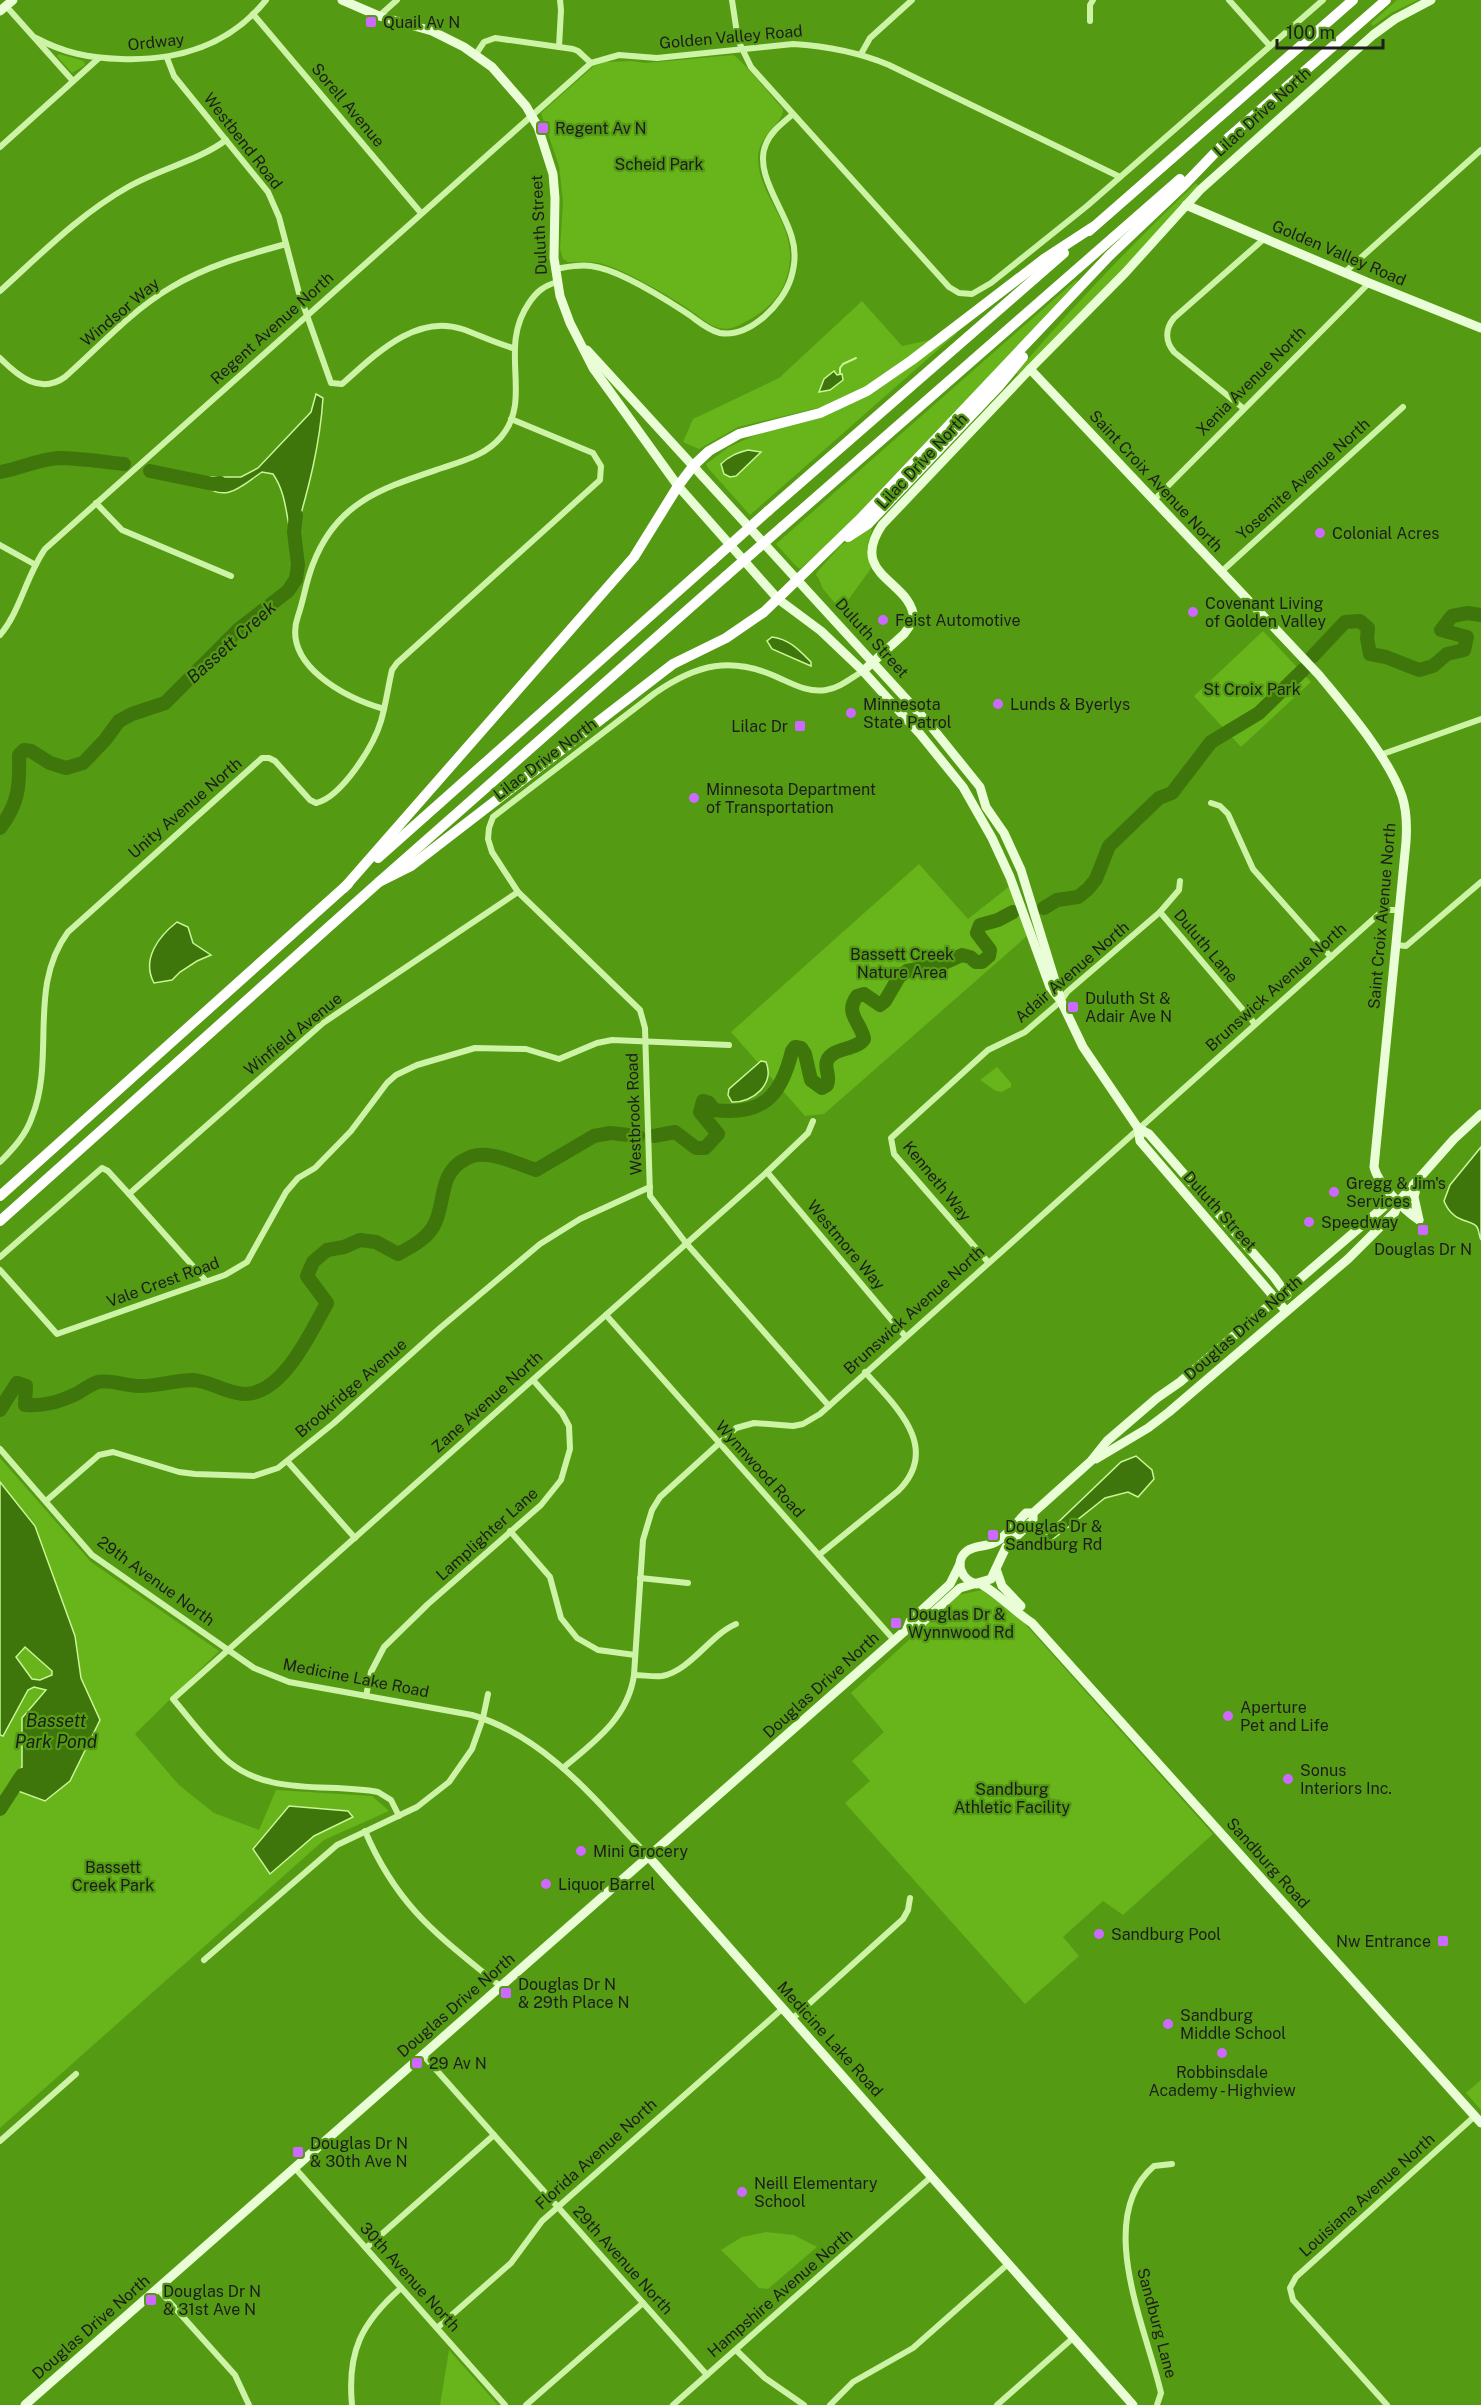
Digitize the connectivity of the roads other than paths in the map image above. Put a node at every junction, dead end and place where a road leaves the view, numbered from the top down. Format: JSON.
{"nodes":[{"id":1,"x":266,"y":0,"type":"edge"},
{"id":2,"x":342,"y":0,"type":"edge"},
{"id":3,"x":397,"y":0,"type":"edge"},
{"id":4,"x":560,"y":0,"type":"edge"},
{"id":5,"x":732,"y":0,"type":"edge"},
{"id":6,"x":912,"y":0,"type":"edge"},
{"id":7,"x":1093,"y":0,"type":"edge"},
{"id":8,"x":1229,"y":0,"type":"edge"},
{"id":9,"x":1323,"y":0,"type":"edge"},
{"id":10,"x":1353,"y":0,"type":"edge"},
{"id":11,"x":1386,"y":0,"type":"edge"},
{"id":12,"x":1431,"y":0,"type":"edge"},
{"id":13,"x":6,"y":6,"type":"edge"},
{"id":14,"x":253,"y":14,"type":"junction"},
{"id":15,"x":379,"y":16,"type":"junction"},
{"id":16,"x":1090,"y":21,"type":"dead end"},
{"id":17,"x":36,"y":38,"type":"junction"},
{"id":18,"x":1270,"y":46,"type":"junction"},
{"id":19,"x":559,"y":47,"type":"junction"},
{"id":20,"x":742,"y":50,"type":"junction"},
{"id":21,"x":476,"y":54,"type":"junction"},
{"id":22,"x":861,"y":54,"type":"junction"},
{"id":23,"x":99,"y":58,"type":"junction"},
{"id":24,"x":167,"y":58,"type":"junction"},
{"id":25,"x":591,"y":63,"type":"junction"},
{"id":26,"x":73,"y":81,"type":"junction"},
{"id":27,"x":793,"y":114,"type":"junction"},
{"id":28,"x":531,"y":115,"type":"junction"},
{"id":29,"x":1233,"y":134,"type":"junction"},
{"id":30,"x":226,"y":140,"type":"junction"},
{"id":31,"x":0,"y":147,"type":"edge"},
{"id":32,"x":1481,"y":150,"type":"edge"},
{"id":33,"x":1120,"y":177,"type":"junction"},
{"id":34,"x":1186,"y":205,"type":"junction"},
{"id":35,"x":422,"y":213,"type":"junction"},
{"id":36,"x":1093,"y":227,"type":"junction"},
{"id":37,"x":1265,"y":237,"type":"junction"},
{"id":38,"x":286,"y":244,"type":"junction"},
{"id":39,"x":555,"y":269,"type":"junction"},
{"id":40,"x":1345,"y":272,"type":"junction"},
{"id":41,"x":557,"y":282,"type":"junction"},
{"id":42,"x":1369,"y":283,"type":"junction"},
{"id":43,"x":0,"y":291,"type":"edge"},
{"id":44,"x":306,"y":316,"type":"junction"},
{"id":45,"x":1481,"y":328,"type":"edge"},
{"id":46,"x":581,"y":344,"type":"junction"},
{"id":47,"x":513,"y":348,"type":"junction"},
{"id":48,"x":0,"y":358,"type":"edge"},
{"id":49,"x":1030,"y":369,"type":"junction"},
{"id":50,"x":1403,"y":406,"type":"dead end"},
{"id":51,"x":1243,"y":408,"type":"junction"},
{"id":52,"x":511,"y":419,"type":"junction"},
{"id":53,"x":694,"y":465,"type":"junction"},
{"id":54,"x":678,"y":486,"type":"junction"},
{"id":55,"x":1154,"y":500,"type":"junction"},
{"id":56,"x":96,"y":503,"type":"junction"},
{"id":57,"x":0,"y":545,"type":"edge"},
{"id":58,"x":34,"y":564,"type":"junction"},
{"id":59,"x":1221,"y":572,"type":"junction"},
{"id":60,"x":231,"y":576,"type":"dead end"},
{"id":61,"x":798,"y":579,"type":"junction"},
{"id":62,"x":778,"y":599,"type":"junction"},
{"id":63,"x":0,"y":635,"type":"edge"},
{"id":64,"x":873,"y":661,"type":"junction"},
{"id":65,"x":863,"y":670,"type":"junction"},
{"id":66,"x":384,"y":709,"type":"junction"},
{"id":67,"x":1481,"y":719,"type":"edge"},
{"id":68,"x":1380,"y":755,"type":"junction"},
{"id":69,"x":1211,"y":803,"type":"dead end"},
{"id":70,"x":494,"y":817,"type":"joint"},
{"id":71,"x":1180,"y":881,"type":"dead end"},
{"id":72,"x":379,"y":882,"type":"junction"},
{"id":73,"x":1481,"y":882,"type":"edge"},
{"id":74,"x":344,"y":888,"type":"junction"},
{"id":75,"x":519,"y":892,"type":"junction"},
{"id":76,"x":1399,"y":910,"type":"junction"},
{"id":77,"x":1160,"y":912,"type":"junction"},
{"id":78,"x":1396,"y":945,"type":"junction"},
{"id":79,"x":1330,"y":957,"type":"junction"},
{"id":80,"x":1061,"y":1001,"type":"junction"},
{"id":81,"x":1255,"y":1024,"type":"junction"},
{"id":82,"x":645,"y":1041,"type":"junction"},
{"id":83,"x":729,"y":1045,"type":"dead end"},
{"id":84,"x":1481,"y":1114,"type":"edge"},
{"id":85,"x":813,"y":1121,"type":"dead end"},
{"id":86,"x":1138,"y":1128,"type":"junction"},
{"id":87,"x":891,"y":1143,"type":"joint"},
{"id":88,"x":0,"y":1162,"type":"edge"},
{"id":89,"x":767,"y":1172,"type":"junction"},
{"id":90,"x":1419,"y":1178,"type":"junction"},
{"id":91,"x":650,"y":1187,"type":"junction"},
{"id":92,"x":129,"y":1194,"type":"junction"},
{"id":93,"x":0,"y":1196,"type":"edge"},
{"id":94,"x":1399,"y":1201,"type":"junction"},
{"id":95,"x":0,"y":1221,"type":"edge"},
{"id":96,"x":686,"y":1243,"type":"junction"},
{"id":97,"x":0,"y":1257,"type":"edge"},
{"id":98,"x":988,"y":1262,"type":"junction"},
{"id":99,"x":0,"y":1270,"type":"edge"},
{"id":100,"x":206,"y":1281,"type":"junction"},
{"id":101,"x":1285,"y":1293,"type":"junction"},
{"id":102,"x":1276,"y":1299,"type":"junction"},
{"id":103,"x":1290,"y":1307,"type":"junction"},
{"id":104,"x":606,"y":1315,"type":"junction"},
{"id":105,"x":905,"y":1336,"type":"junction"},
{"id":106,"x":865,"y":1372,"type":"junction"},
{"id":107,"x":533,"y":1380,"type":"junction"},
{"id":108,"x":829,"y":1406,"type":"junction"},
{"id":109,"x":719,"y":1442,"type":"junction"},
{"id":110,"x":0,"y":1449,"type":"edge"},
{"id":111,"x":1091,"y":1461,"type":"junction"},
{"id":112,"x":288,"y":1462,"type":"junction"},
{"id":113,"x":46,"y":1501,"type":"junction"},
{"id":114,"x":1033,"y":1513,"type":"junction"},
{"id":115,"x":510,"y":1532,"type":"junction"},
{"id":116,"x":355,"y":1538,"type":"junction"},
{"id":117,"x":980,"y":1547,"type":"junction"},
{"id":118,"x":819,"y":1555,"type":"junction"},
{"id":119,"x":960,"y":1564,"type":"junction"},
{"id":120,"x":997,"y":1567,"type":"junction"},
{"id":121,"x":640,"y":1578,"type":"junction"},
{"id":122,"x":688,"y":1583,"type":"dead end"},
{"id":123,"x":979,"y":1584,"type":"junction"},
{"id":124,"x":1032,"y":1623,"type":"junction"},
{"id":125,"x":736,"y":1624,"type":"dead end"},
{"id":126,"x":907,"y":1629,"type":"junction"},
{"id":127,"x":894,"y":1640,"type":"junction"},
{"id":128,"x":229,"y":1650,"type":"junction"},
{"id":129,"x":635,"y":1655,"type":"junction"},
{"id":130,"x":634,"y":1675,"type":"junction"},
{"id":131,"x":488,"y":1694,"type":"dead end"},
{"id":132,"x":366,"y":1696,"type":"junction"},
{"id":133,"x":483,"y":1718,"type":"junction"},
{"id":134,"x":563,"y":1768,"type":"junction"},
{"id":135,"x":399,"y":1816,"type":"junction"},
{"id":136,"x":365,"y":1831,"type":"junction"},
{"id":137,"x":649,"y":1857,"type":"junction"},
{"id":138,"x":910,"y":1898,"type":"dead end"},
{"id":139,"x":204,"y":1960,"type":"dead end"},
{"id":140,"x":500,"y":1986,"type":"junction"},
{"id":141,"x":782,"y":2008,"type":"junction"},
{"id":142,"x":792,"y":2019,"type":"junction"},
{"id":143,"x":423,"y":2055,"type":"junction"},
{"id":144,"x":76,"y":2074,"type":"dead end"},
{"id":145,"x":1478,"y":2120,"type":"edge"},
{"id":146,"x":494,"y":2135,"type":"junction"},
{"id":147,"x":0,"y":2141,"type":"edge"},
{"id":148,"x":1172,"y":2164,"type":"dead end"},
{"id":149,"x":294,"y":2167,"type":"junction"},
{"id":150,"x":931,"y":2177,"type":"junction"},
{"id":151,"x":557,"y":2207,"type":"junction"},
{"id":152,"x":366,"y":2248,"type":"junction"},
{"id":153,"x":1008,"y":2264,"type":"junction"},
{"id":154,"x":157,"y":2288,"type":"junction"},
{"id":155,"x":401,"y":2288,"type":"junction"},
{"id":156,"x":643,"y":2302,"type":"junction"},
{"id":157,"x":437,"y":2328,"type":"junction"},
{"id":158,"x":1073,"y":2338,"type":"junction"},
{"id":159,"x":736,"y":2350,"type":"junction"},
{"id":160,"x":707,"y":2375,"type":"junction"},
{"id":161,"x":25,"y":2405,"type":"edge"},
{"id":162,"x":249,"y":2405,"type":"edge"},
{"id":163,"x":352,"y":2405,"type":"edge"},
{"id":164,"x":505,"y":2405,"type":"edge"},
{"id":165,"x":526,"y":2405,"type":"edge"},
{"id":166,"x":674,"y":2405,"type":"edge"},
{"id":167,"x":804,"y":2405,"type":"edge"},
{"id":168,"x":830,"y":2405,"type":"edge"},
{"id":169,"x":997,"y":2405,"type":"edge"},
{"id":170,"x":1133,"y":2405,"type":"edge"},
{"id":171,"x":1157,"y":2405,"type":"edge"},
{"id":172,"x":1387,"y":2405,"type":"edge"}],
"edges":[{"from":1,"to":14,"type":"street","name":"Ordway"},
{"from":2,"to":15,"type":"street"},
{"from":3,"to":15,"type":"street"},
{"from":4,"to":19,"type":"street"},
{"from":5,"to":20,"type":"street"},
{"from":6,"to":22,"type":"street"},
{"from":7,"to":16,"type":"street"},
{"from":8,"to":18,"type":"street"},
{"from":9,"to":18,"type":"street"},
{"from":10,"to":36,"type":"highway"},
{"from":11,"to":29,"type":"highway"},
{"from":12,"to":34,"type":"street","name":"Lilac Drive North"},
{"from":13,"to":17,"type":"street","name":"Ordway"},
{"from":14,"to":24,"type":"street","name":"Ordway"},
{"from":14,"to":35,"type":"street","name":"Sorell Avenue"},
{"from":15,"to":21,"type":"street"},
{"from":17,"to":23,"type":"street","name":"Ordway"},
{"from":17,"to":26,"type":"street","name":"Ordway"},
{"from":18,"to":33,"type":"street"},
{"from":19,"to":21,"type":"street"},
{"from":19,"to":25,"type":"street"},
{"from":20,"to":22,"type":"street","name":"Golden Valley Road"},
{"from":20,"to":25,"type":"street","name":"Golden Valley Road"},
{"from":20,"to":27,"type":"street"},
{"from":21,"to":28,"type":"street","name":"Duluth Street"},
{"from":22,"to":33,"type":"street","name":"Golden Valley Road"},
{"from":23,"to":24,"type":"street","name":"Ordway"},
{"from":23,"to":26,"type":"street"},
{"from":24,"to":30,"type":"street","name":"Westbend Road"},
{"from":25,"to":28,"type":"street","name":"Regent Avenue North"},
{"from":26,"to":31,"type":"street"},
{"from":27,"to":33,"type":"street"},
{"from":27,"to":39,"type":"street"},
{"from":28,"to":35,"type":"street","name":"Regent Avenue North"},
{"from":28,"to":39,"type":"street","name":"Duluth Street"},
{"from":29,"to":61,"type":"highway"},
{"from":29,"to":72,"type":"highway","bridge":true},
{"from":30,"to":38,"type":"street","name":"Westbend Road"},
{"from":30,"to":43,"type":"street"},
{"from":32,"to":40,"type":"street"},
{"from":34,"to":37,"type":"street","name":"Golden Valley Road"},
{"from":34,"to":49,"type":"street","name":"Lilac Drive North"},
{"from":35,"to":44,"type":"street","name":"Regent Avenue North"},
{"from":36,"to":53,"type":"highway"},
{"from":36,"to":74,"type":"highway","bridge":true},
{"from":37,"to":40,"type":"street","name":"Golden Valley Road"},
{"from":37,"to":51,"type":"street"},
{"from":38,"to":44,"type":"street","name":"Westbend Road"},
{"from":38,"to":48,"type":"street","name":"Windsor Way"},
{"from":39,"to":41,"type":"street","name":"Duluth Street"},
{"from":40,"to":42,"type":"street","name":"Golden Valley Road"},
{"from":41,"to":46,"type":"street","name":"Duluth Street"},
{"from":41,"to":47,"type":"street"},
{"from":42,"to":45,"type":"street","name":"Golden Valley Road"},
{"from":42,"to":51,"type":"street","name":"Xenia Avenue North"},
{"from":44,"to":47,"type":"street","name":"Westbend Road"},
{"from":44,"to":56,"type":"street","name":"Regent Avenue North"},
{"from":46,"to":53,"type":"street","name":"Duluth Street"},
{"from":46,"to":54,"type":"street","name":"Duluth Street"},
{"from":47,"to":52,"type":"street"},
{"from":49,"to":55,"type":"street","name":"Saint Croix Avenue North"},
{"from":49,"to":64,"type":"street","name":"Lilac Drive North"},
{"from":50,"to":59,"type":"street","name":"Yosemite Avenue North"},
{"from":51,"to":55,"type":"street","name":"Xenia Avenue North"},
{"from":52,"to":66,"type":"street","name":"Unity Avenue North"},
{"from":52,"to":66,"type":"street"},
{"from":53,"to":54,"type":"highway"},
{"from":53,"to":61,"type":"street","name":"Duluth Street"},
{"from":54,"to":62,"type":"street","name":"Duluth Street"},
{"from":54,"to":74,"type":"highway"},
{"from":55,"to":59,"type":"street","name":"Saint Croix Avenue North"},
{"from":56,"to":58,"type":"street","name":"Regent Avenue North"},
{"from":56,"to":60,"type":"street"},
{"from":57,"to":58,"type":"street"},
{"from":58,"to":63,"type":"street","name":"Regent Avenue North"},
{"from":59,"to":68,"type":"street","name":"Saint Croix Avenue North"},
{"from":61,"to":62,"type":"highway"},
{"from":61,"to":64,"type":"street","name":"Duluth Street"},
{"from":62,"to":65,"type":"street","name":"Duluth Street"},
{"from":62,"to":72,"type":"highway"},
{"from":64,"to":65,"type":"street","name":"Lilac Drive North"},
{"from":64,"to":80,"type":"street","name":"Duluth Street"},
{"from":65,"to":70,"type":"street","name":"Lilac Drive North"},
{"from":65,"to":80,"type":"street","name":"Duluth Street"},
{"from":66,"to":88,"type":"street","name":"Unity Avenue North"},
{"from":67,"to":68,"type":"street"},
{"from":68,"to":76,"type":"street","name":"Saint Croix Avenue North"},
{"from":69,"to":79,"type":"street"},
{"from":70,"to":75,"type":"street","name":"Westbrook Road"},
{"from":71,"to":77,"type":"street","name":"Adair Avenue North"},
{"from":72,"to":95,"type":"highway"},
{"from":73,"to":78,"type":"street"},
{"from":74,"to":93,"type":"highway"},
{"from":75,"to":82,"type":"street","name":"Westbrook Road"},
{"from":75,"to":92,"type":"street","name":"Winfield Avenue"},
{"from":76,"to":78,"type":"street","name":"Saint Croix Avenue North"},
{"from":76,"to":79,"type":"street","name":"Brunswick Avenue North"},
{"from":77,"to":80,"type":"street","name":"Adair Avenue North"},
{"from":77,"to":81,"type":"street","name":"Duluth Lane"},
{"from":78,"to":94,"type":"street","name":"Saint Croix Avenue North"},
{"from":79,"to":81,"type":"street","name":"Brunswick Avenue North"},
{"from":80,"to":86,"type":"street","name":"Duluth Street"},
{"from":80,"to":87,"type":"street","name":"Adair Avenue North"},
{"from":81,"to":86,"type":"street","name":"Brunswick Avenue North"},
{"from":82,"to":83,"type":"street","name":"Vale Crest Road"},
{"from":82,"to":91,"type":"street","name":"Westbrook Road"},
{"from":82,"to":100,"type":"street","name":"Vale Crest Road"},
{"from":84,"to":90,"type":"street","name":"Douglas Drive North"},
{"from":85,"to":89,"type":"street","name":"Zane Avenue North"},
{"from":86,"to":98,"type":"street","name":"Brunswick Avenue North"},
{"from":86,"to":101,"type":"street","name":"Duluth Street"},
{"from":86,"to":102,"type":"street","name":"Duluth Street"},
{"from":87,"to":98,"type":"street","name":"Kenneth Way"},
{"from":89,"to":96,"type":"street","name":"Zane Avenue North"},
{"from":89,"to":105,"type":"street","name":"Westmore Way"},
{"from":90,"to":94,"type":"street","name":"Douglas Drive North"},
{"from":90,"to":94,"type":"street","name":"Saint Croix Avenue North"},
{"from":91,"to":96,"type":"street","name":"Westbrook Road"},
{"from":91,"to":112,"type":"street","name":"Brookridge Avenue"},
{"from":92,"to":97,"type":"street"},
{"from":92,"to":100,"type":"street"},
{"from":94,"to":101,"type":"street","name":"Douglas Drive North"},
{"from":94,"to":103,"type":"street","name":"Douglas Drive North"},
{"from":96,"to":104,"type":"street","name":"Zane Avenue North"},
{"from":96,"to":108,"type":"street","name":"Westbrook Road"},
{"from":98,"to":105,"type":"street","name":"Brunswick Avenue North"},
{"from":99,"to":100,"type":"street","name":"Vale Crest Road"},
{"from":101,"to":102,"type":"street","name":"Douglas Drive North"},
{"from":101,"to":103,"type":"street","name":"Duluth Street"},
{"from":102,"to":103,"type":"street","name":"Duluth Street"},
{"from":102,"to":111,"type":"street","name":"Douglas Drive North"},
{"from":103,"to":111,"type":"street","name":"Douglas Drive North"},
{"from":104,"to":107,"type":"street","name":"Zane Avenue North"},
{"from":104,"to":109,"type":"street","name":"Wynnwood Road"},
{"from":105,"to":106,"type":"street","name":"Brunswick Avenue North"},
{"from":106,"to":108,"type":"street","name":"Brunswick Avenue North"},
{"from":106,"to":118,"type":"street"},
{"from":107,"to":115,"type":"street","name":"Lamplighter Lane"},
{"from":107,"to":116,"type":"street","name":"Zane Avenue North"},
{"from":108,"to":109,"type":"street","name":"Brunswick Avenue North"},
{"from":109,"to":118,"type":"street","name":"Wynnwood Road"},
{"from":109,"to":121,"type":"street","name":"Brunswick Avenue North"},
{"from":110,"to":113,"type":"street","name":"29th Avenue North"},
{"from":111,"to":114,"type":"street","name":"Douglas Drive North"},
{"from":112,"to":113,"type":"street","name":"Brookridge Avenue"},
{"from":112,"to":116,"type":"street"},
{"from":113,"to":128,"type":"street","name":"29th Avenue North"},
{"from":114,"to":117,"type":"street","name":"Douglas Drive North"},
{"from":114,"to":120,"type":"street","name":"Douglas Drive North"},
{"from":115,"to":129,"type":"street"},
{"from":115,"to":132,"type":"street","name":"Lamplighter Lane"},
{"from":116,"to":128,"type":"street","name":"Zane Avenue North"},
{"from":117,"to":119,"type":"street","name":"Douglas Drive North"},
{"from":117,"to":120,"type":"street"},
{"from":118,"to":127,"type":"street","name":"Wynnwood Road"},
{"from":119,"to":123,"type":"street"},
{"from":119,"to":126,"type":"street","name":"Douglas Drive North"},
{"from":120,"to":123,"type":"street","name":"Douglas Drive North"},
{"from":120,"to":124,"type":"street","name":"Sandburg Road"},
{"from":121,"to":122,"type":"street"},
{"from":121,"to":129,"type":"street","name":"Brunswick Avenue North"},
{"from":123,"to":124,"type":"street","name":"Sandburg Road"},
{"from":123,"to":126,"type":"street","name":"Douglas Drive North"},
{"from":124,"to":145,"type":"street","name":"Sandburg Road"},
{"from":125,"to":130,"type":"street"},
{"from":126,"to":127,"type":"street","name":"Douglas Drive North"},
{"from":127,"to":137,"type":"street","name":"Douglas Drive North"},
{"from":128,"to":132,"type":"street","name":"Medicine Lake Road"},
{"from":128,"to":135,"type":"street","name":"Zane Avenue North"},
{"from":129,"to":130,"type":"street","name":"Brunswick Avenue North"},
{"from":130,"to":134,"type":"street","name":"Brunswick Avenue North"},
{"from":131,"to":133,"type":"street"},
{"from":132,"to":133,"type":"street","name":"Medicine Lake Road"},
{"from":133,"to":134,"type":"street","name":"Medicine Lake Road"},
{"from":133,"to":135,"type":"street"},
{"from":134,"to":137,"type":"street","name":"Medicine Lake Road"},
{"from":135,"to":136,"type":"street"},
{"from":136,"to":139,"type":"street"},
{"from":136,"to":140,"type":"street"},
{"from":137,"to":140,"type":"street","name":"Douglas Drive North"},
{"from":137,"to":141,"type":"street","name":"Medicine Lake Road"},
{"from":138,"to":142,"type":"street"},
{"from":140,"to":143,"type":"street","name":"Douglas Drive North"},
{"from":141,"to":142,"type":"street","name":"Medicine Lake Road"},
{"from":141,"to":151,"type":"street","name":"Florida Avenue North"},
{"from":142,"to":150,"type":"street","name":"Medicine Lake Road"},
{"from":143,"to":146,"type":"street","name":"29th Avenue North"},
{"from":143,"to":149,"type":"street","name":"Douglas Drive North"},
{"from":144,"to":147,"type":"street"},
{"from":145,"to":172,"type":"street","name":"Louisiana Avenue North"},
{"from":146,"to":151,"type":"street","name":"29th Avenue North"},
{"from":146,"to":152,"type":"street"},
{"from":148,"to":171,"type":"street","name":"Sandburg Lane"},
{"from":149,"to":152,"type":"street","name":"30th Avenue North"},
{"from":149,"to":154,"type":"street","name":"Douglas Drive North"},
{"from":150,"to":153,"type":"street","name":"Medicine Lake Road"},
{"from":150,"to":159,"type":"street","name":"Hampshire Avenue North"},
{"from":151,"to":156,"type":"street","name":"29th Avenue North"},
{"from":151,"to":157,"type":"street","name":"Florida Avenue North"},
{"from":152,"to":155,"type":"street","name":"30th Avenue North"},
{"from":153,"to":158,"type":"street","name":"Medicine Lake Road"},
{"from":153,"to":168,"type":"street"},
{"from":154,"to":161,"type":"street","name":"Douglas Drive North"},
{"from":154,"to":162,"type":"street"},
{"from":155,"to":157,"type":"street","name":"30th Avenue North"},
{"from":155,"to":163,"type":"street"},
{"from":156,"to":160,"type":"street","name":"29th Avenue North"},
{"from":156,"to":165,"type":"street"},
{"from":157,"to":164,"type":"street","name":"30th Avenue North"},
{"from":158,"to":169,"type":"street"},
{"from":158,"to":170,"type":"street","name":"Medicine Lake Road"},
{"from":159,"to":160,"type":"street","name":"Hampshire Avenue North"},
{"from":159,"to":167,"type":"street"},
{"from":160,"to":166,"type":"street","name":"Hampshire Avenue North"}]}
